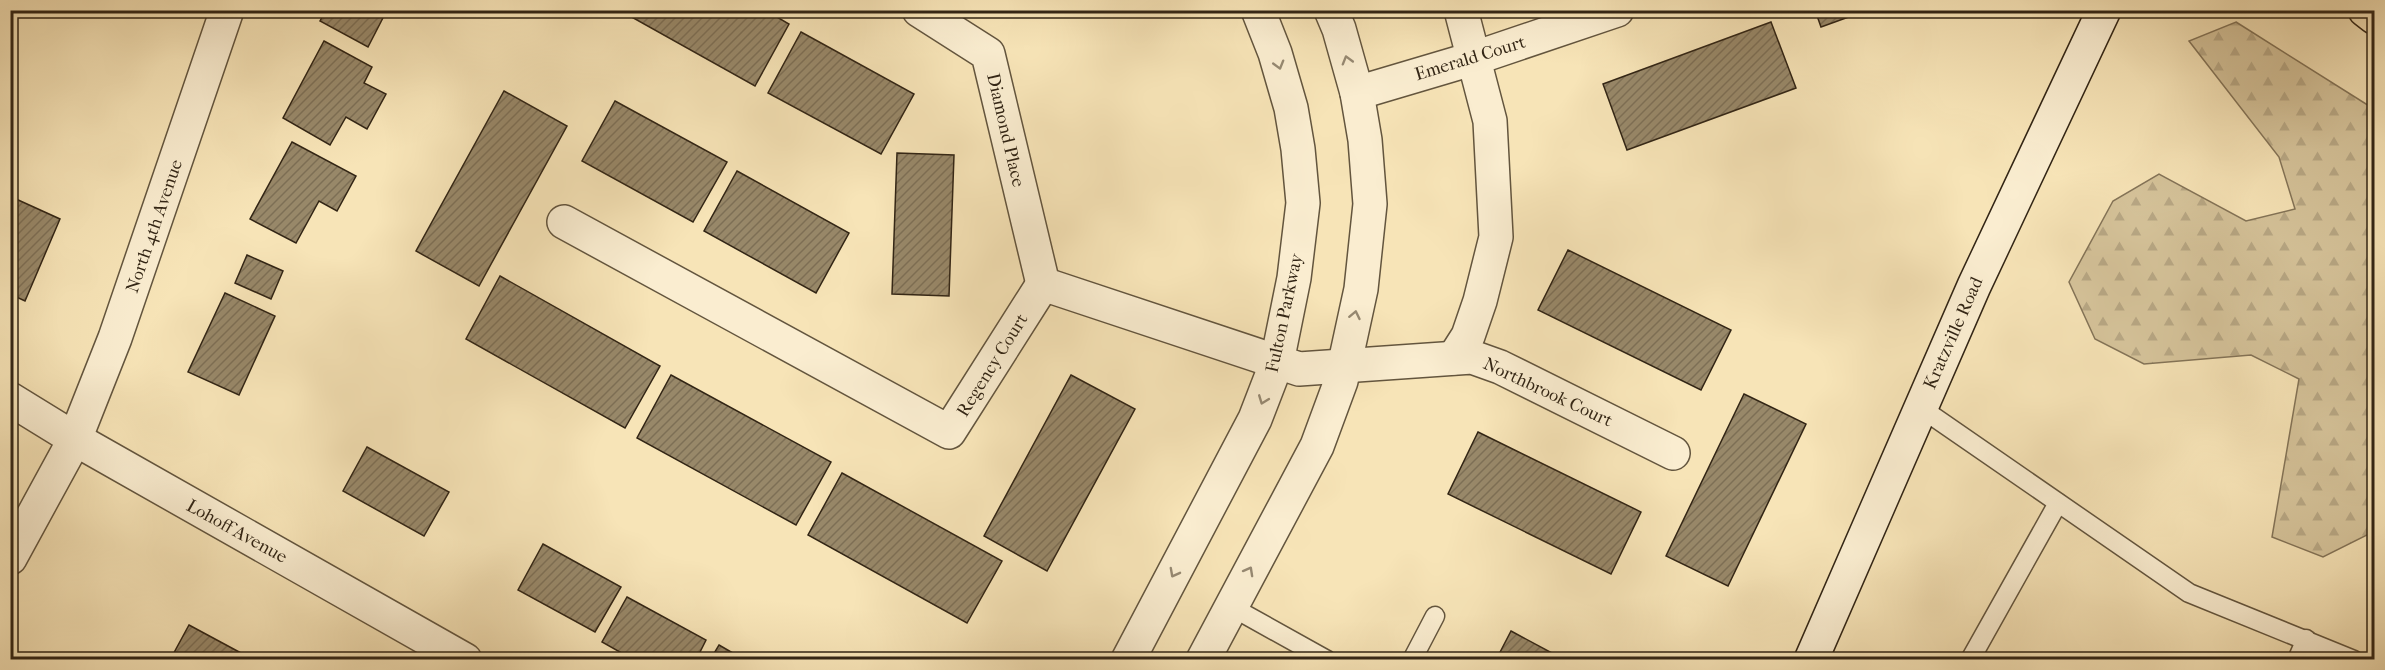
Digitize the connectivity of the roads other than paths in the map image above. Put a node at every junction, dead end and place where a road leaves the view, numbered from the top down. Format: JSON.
{"nodes":[{"id":1,"x":227,"y":10,"type":"edge"},
{"id":2,"x":919,"y":10,"type":"edge"},
{"id":3,"x":1258,"y":10,"type":"edge"},
{"id":4,"x":1330,"y":10,"type":"edge"},
{"id":5,"x":1461,"y":10,"type":"edge"},
{"id":6,"x":1617,"y":10,"type":"edge"},
{"id":7,"x":2104,"y":10,"type":"edge"},
{"id":8,"x":2365,"y":10,"type":"edge"},
{"id":9,"x":2374,"y":17,"type":"edge"},
{"id":10,"x":1475,"y":58,"type":"junction"},
{"id":11,"x":1357,"y":93,"type":"junction"},
{"id":12,"x":564,"y":222,"type":"dead end"},
{"id":13,"x":1043,"y":284,"type":"junction"},
{"id":14,"x":1454,"y":358,"type":"junction"},
{"id":15,"x":1277,"y":362,"type":"junction"},
{"id":16,"x":1345,"y":366,"type":"junction"},
{"id":17,"x":10,"y":399,"type":"edge"},
{"id":18,"x":1920,"y":408,"type":"junction"},
{"id":19,"x":75,"y":439,"type":"junction"},
{"id":20,"x":1673,"y":453,"type":"dead end"},
{"id":21,"x":2058,"y":503,"type":"junction"},
{"id":22,"x":10,"y":558,"type":"edge"},
{"id":23,"x":1230,"y":606,"type":"junction"},
{"id":24,"x":1436,"y":616,"type":"dead end"},
{"id":25,"x":2306,"y":639,"type":"junction"},
{"id":26,"x":465,"y":660,"type":"edge"},
{"id":27,"x":1128,"y":660,"type":"edge"},
{"id":28,"x":1203,"y":660,"type":"edge"},
{"id":29,"x":1327,"y":660,"type":"edge"},
{"id":30,"x":1412,"y":660,"type":"edge"},
{"id":31,"x":1811,"y":660,"type":"edge"},
{"id":32,"x":1970,"y":660,"type":"edge"},
{"id":33,"x":2297,"y":660,"type":"edge"},
{"id":34,"x":2354,"y":660,"type":"edge"}],
"edges":[{"from":1,"to":19,"type":"street","name":"North 4th Avenue"},
{"from":2,"to":13,"type":"street","name":"Diamond Place"},
{"from":3,"to":15,"type":"street","name":"Fulton Parkway","one_way":true},
{"from":11,"to":4,"type":"street","one_way":true},
{"from":5,"to":10,"type":"street"},
{"from":6,"to":10,"type":"street","name":"Emerald Court"},
{"from":7,"to":18,"type":"street","name":"Kratzville Road"},
{"from":8,"to":9,"type":"main road"},
{"from":10,"to":11,"type":"street","name":"Emerald Court"},
{"from":10,"to":14,"type":"street"},
{"from":16,"to":11,"type":"street","one_way":true},
{"from":12,"to":13,"type":"street","name":"Regency Court"},
{"from":13,"to":15,"type":"street"},
{"from":14,"to":16,"type":"street","name":"Northbrook Court"},
{"from":14,"to":20,"type":"street","name":"Northbrook Court"},
{"from":15,"to":16,"type":"street"},
{"from":15,"to":27,"type":"street","name":"Fulton Parkway","one_way":true},
{"from":23,"to":16,"type":"street","one_way":true},
{"from":17,"to":19,"type":"street","name":"Lohoff Avenue"},
{"from":18,"to":21,"type":"lane"},
{"from":18,"to":31,"type":"street","name":"Kratzville Road"},
{"from":19,"to":22,"type":"street","name":"North 4th Avenue"},
{"from":19,"to":26,"type":"street","name":"Lohoff Avenue"},
{"from":21,"to":25,"type":"lane"},
{"from":21,"to":32,"type":"lane"},
{"from":23,"to":28,"type":"street"},
{"from":23,"to":29,"type":"lane"},
{"from":24,"to":30,"type":"lane"},
{"from":25,"to":33,"type":"lane"},
{"from":25,"to":34,"type":"lane"}]}
